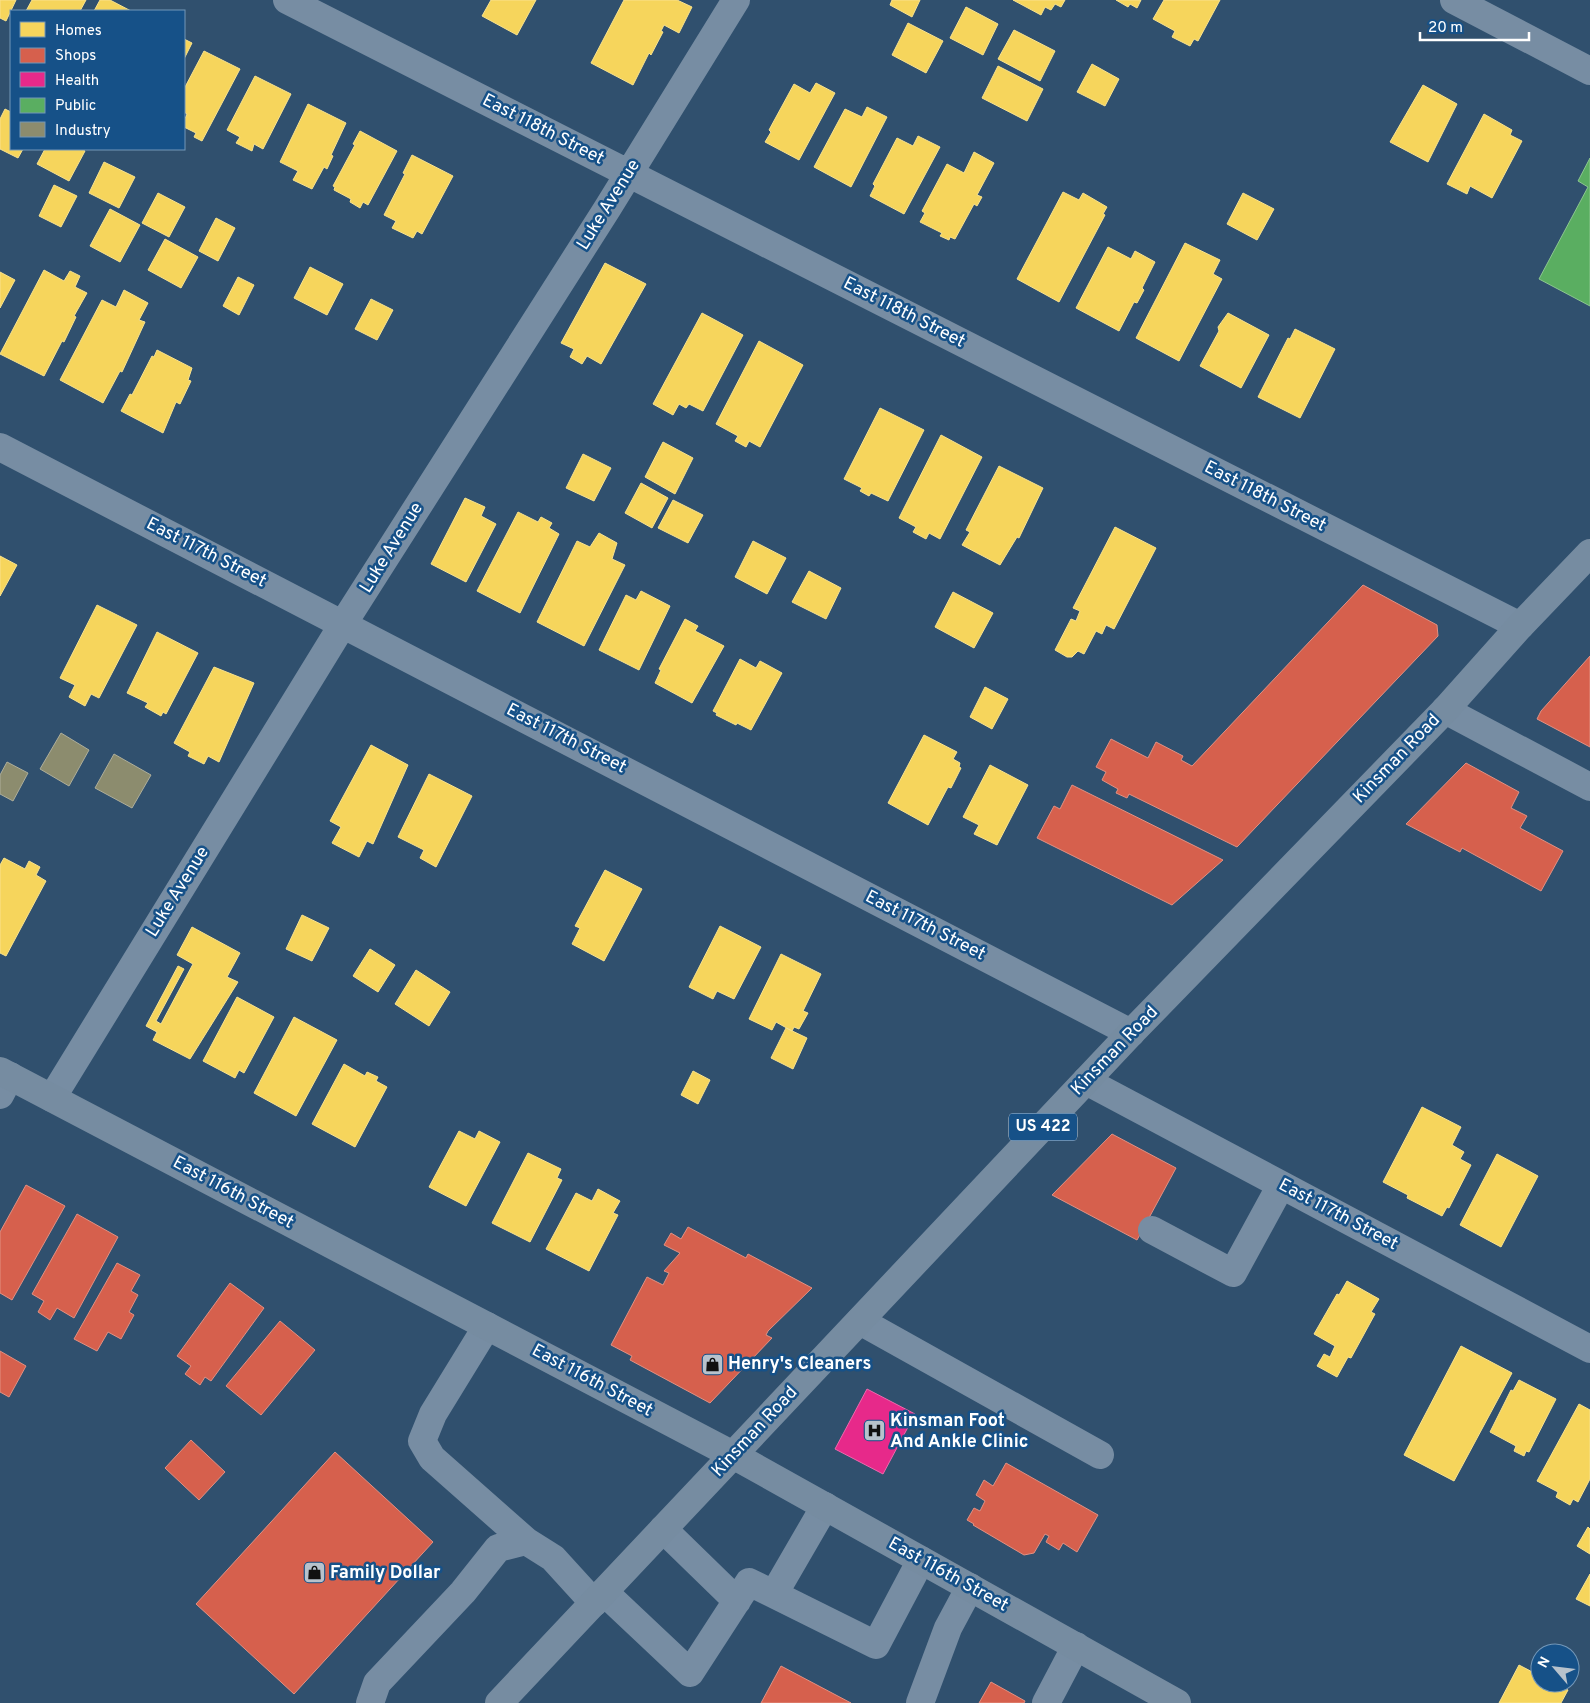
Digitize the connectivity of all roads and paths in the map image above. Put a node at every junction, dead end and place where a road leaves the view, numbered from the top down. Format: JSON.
{"nodes":[{"id":1,"x":288,"y":0,"type":"edge"},
{"id":2,"x":736,"y":0,"type":"edge"},
{"id":3,"x":1454,"y":0,"type":"edge"},
{"id":4,"x":1590,"y":70,"type":"edge"},
{"id":5,"x":629,"y":174,"type":"junction"},
{"id":6,"x":0,"y":447,"type":"edge"},
{"id":7,"x":1590,"y":553,"type":"edge"},
{"id":8,"x":343,"y":624,"type":"junction"},
{"id":9,"x":1520,"y":626,"type":"junction"},
{"id":10,"x":1444,"y":710,"type":"junction"},
{"id":11,"x":1590,"y":787,"type":"edge"},
{"id":12,"x":1131,"y":1033,"type":"junction"},
{"id":13,"x":3,"y":1081,"type":"edge"},
{"id":14,"x":1086,"y":1081,"type":"junction"},
{"id":15,"x":52,"y":1098,"type":"junction"},
{"id":16,"x":1281,"y":1185,"type":"junction"},
{"id":17,"x":1152,"y":1230,"type":"dead end"},
{"id":18,"x":860,"y":1321,"type":"junction"},
{"id":19,"x":488,"y":1326,"type":"junction"},
{"id":20,"x":1590,"y":1349,"type":"edge"},
{"id":21,"x":733,"y":1455,"type":"junction"},
{"id":22,"x":1100,"y":1455,"type":"dead end"},
{"id":23,"x":825,"y":1506,"type":"junction"},
{"id":24,"x":663,"y":1530,"type":"junction"},
{"id":25,"x":526,"y":1541,"type":"junction"},
{"id":26,"x":921,"y":1560,"type":"junction"},
{"id":27,"x":970,"y":1587,"type":"junction"},
{"id":28,"x":774,"y":1594,"type":"junction"},
{"id":29,"x":599,"y":1597,"type":"junction"},
{"id":30,"x":736,"y":1602,"type":"junction"},
{"id":31,"x":1076,"y":1646,"type":"junction"},
{"id":32,"x":1150,"y":1697,"type":"edge"},
{"id":33,"x":926,"y":1701,"type":"edge"},
{"id":34,"x":370,"y":1703,"type":"edge"},
{"id":35,"x":499,"y":1703,"type":"edge"},
{"id":36,"x":1046,"y":1703,"type":"edge"},
{"id":37,"x":1177,"y":1703,"type":"edge"}],
"edges":[{"from":1,"to":5,"type":"street","name":"East 118th Street"},
{"from":2,"to":5,"type":"street","name":"Luke Avenue"},
{"from":3,"to":4,"type":"street"},
{"from":5,"to":8,"type":"street","name":"Luke Avenue"},
{"from":5,"to":9,"type":"street","name":"East 118th Street"},
{"from":6,"to":8,"type":"street","name":"East 117th Street"},
{"from":7,"to":9,"type":"main road","name":"Kinsman Road","number":"US 422"},
{"from":8,"to":12,"type":"street","name":"East 117th Street"},
{"from":8,"to":15,"type":"street","name":"Luke Avenue"},
{"from":9,"to":10,"type":"main road","name":"Kinsman Road","number":"US 422"},
{"from":10,"to":11,"type":"street"},
{"from":10,"to":12,"type":"main road","name":"Kinsman Road","number":"US 422"},
{"from":12,"to":14,"type":"main road","name":"Kinsman Road","number":"US 422"},
{"from":13,"to":15,"type":"main road","name":"East 116th Street"},
{"from":14,"to":16,"type":"street","name":"East 117th Street"},
{"from":14,"to":18,"type":"main road","name":"Kinsman Road","number":"US 422"},
{"from":15,"to":19,"type":"main road","name":"East 116th Street"},
{"from":16,"to":17,"type":"street"},
{"from":16,"to":20,"type":"street","name":"East 117th Street"},
{"from":18,"to":21,"type":"main road","name":"Kinsman Road","number":"US 422"},
{"from":18,"to":22,"type":"street"},
{"from":19,"to":21,"type":"main road","name":"East 116th Street"},
{"from":19,"to":25,"type":"street"},
{"from":21,"to":23,"type":"main road","name":"East 116th Street"},
{"from":21,"to":24,"type":"main road","name":"Kinsman Road","number":"US 422"},
{"from":23,"to":26,"type":"main road","name":"East 116th Street"},
{"from":23,"to":28,"type":"street"},
{"from":24,"to":29,"type":"main road","name":"Kinsman Road","number":"US 422"},
{"from":24,"to":30,"type":"street"},
{"from":25,"to":29,"type":"street"},
{"from":25,"to":34,"type":"street"},
{"from":26,"to":27,"type":"main road","name":"East 116th Street"},
{"from":26,"to":28,"type":"street"},
{"from":27,"to":31,"type":"main road","name":"East 116th Street"},
{"from":27,"to":33,"type":"street"},
{"from":28,"to":30,"type":"street"},
{"from":29,"to":30,"type":"street"},
{"from":29,"to":35,"type":"main road","name":"Kinsman Road","number":"US 422"},
{"from":31,"to":32,"type":"main road","name":"East 116th Street"},
{"from":31,"to":36,"type":"street"},
{"from":32,"to":37,"type":"main road","name":"East 116th Street"}]}
